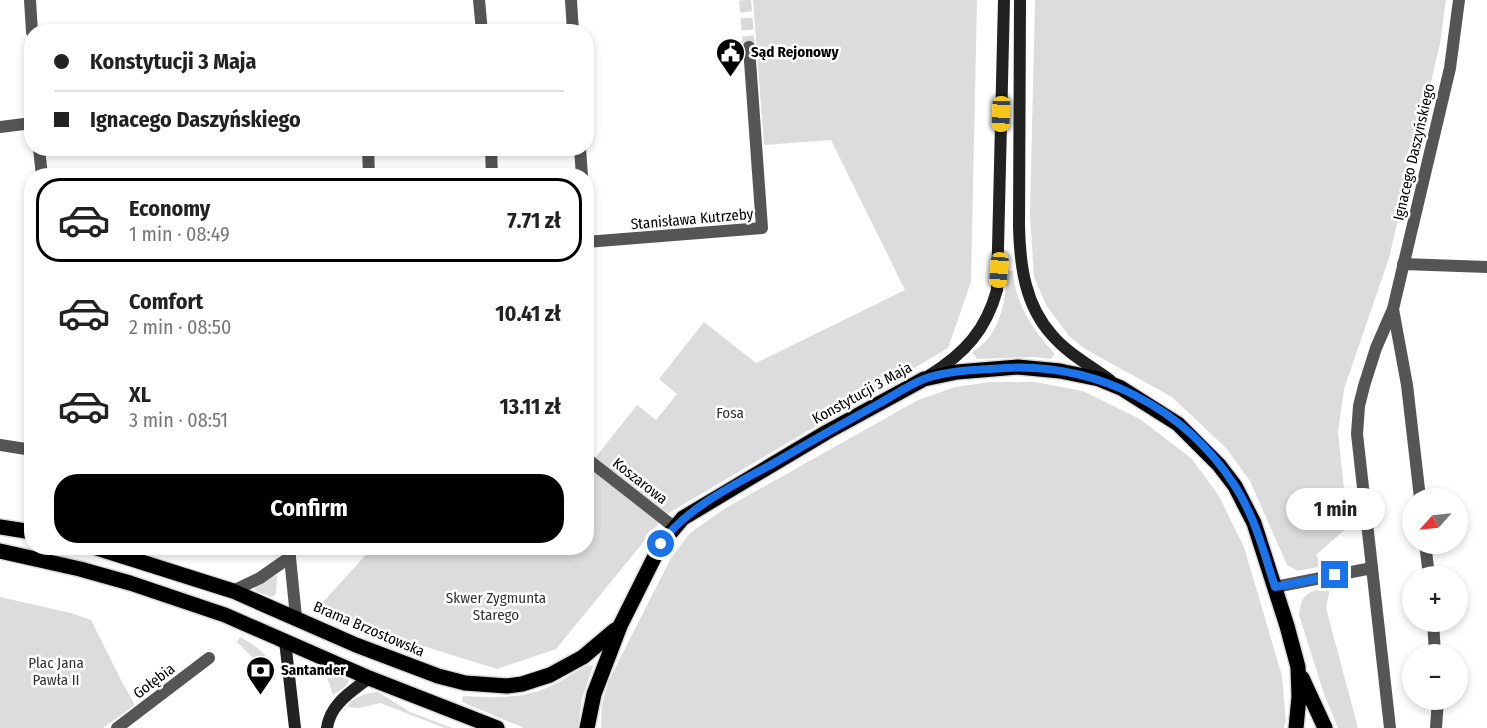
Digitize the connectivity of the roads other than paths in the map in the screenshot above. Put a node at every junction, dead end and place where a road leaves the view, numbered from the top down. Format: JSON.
{"nodes":[{"id":1,"x":30,"y":0,"type":"edge"},
{"id":2,"x":479,"y":0,"type":"edge"},
{"id":3,"x":571,"y":0,"type":"edge"},
{"id":4,"x":1004,"y":0,"type":"edge"},
{"id":5,"x":1020,"y":0,"type":"edge"},
{"id":6,"x":1459,"y":0,"type":"edge"},
{"id":7,"x":32,"y":24,"type":"edge"},
{"id":8,"x":481,"y":24,"type":"edge"},
{"id":9,"x":572,"y":24,"type":"edge"},
{"id":10,"x":748,"y":47,"type":"tunnel mouth"},
{"id":11,"x":24,"y":124,"type":"edge"},
{"id":12,"x":0,"y":127,"type":"edge"},
{"id":13,"x":594,"y":241,"type":"edge"},
{"id":14,"x":1403,"y":264,"type":"junction"},
{"id":15,"x":1487,"y":267,"type":"edge"},
{"id":16,"x":1393,"y":309,"type":"junction"},
{"id":17,"x":924,"y":379,"type":"junction"},
{"id":18,"x":1121,"y":387,"type":"junction"},
{"id":19,"x":0,"y":445,"type":"edge"},
{"id":20,"x":24,"y":449,"type":"edge"},
{"id":21,"x":594,"y":464,"type":"edge"},
{"id":22,"x":1419,"y":488,"type":"edge"},
{"id":23,"x":0,"y":526,"type":"edge"},
{"id":24,"x":674,"y":527,"type":"junction"},
{"id":25,"x":24,"y":530,"type":"edge"},
{"id":26,"x":0,"y":551,"type":"edge"},
{"id":27,"x":119,"y":555,"type":"edge"},
{"id":28,"x":287,"y":555,"type":"edge"},
{"id":29,"x":290,"y":555,"type":"edge"},
{"id":30,"x":1372,"y":568,"type":"junction"},
{"id":31,"x":1275,"y":587,"type":"junction"},
{"id":32,"x":233,"y":591,"type":"junction"},
{"id":33,"x":296,"y":617,"type":"junction"},
{"id":34,"x":620,"y":626,"type":"junction"},
{"id":35,"x":285,"y":641,"type":"junction"},
{"id":36,"x":209,"y":658,"type":"dead end"},
{"id":37,"x":1298,"y":667,"type":"junction"},
{"id":38,"x":369,"y":678,"type":"junction"},
{"id":39,"x":1437,"y":710,"type":"edge"},
{"id":40,"x":117,"y":728,"type":"edge"},
{"id":41,"x":296,"y":728,"type":"edge"},
{"id":42,"x":327,"y":728,"type":"edge"},
{"id":43,"x":497,"y":728,"type":"edge"},
{"id":44,"x":587,"y":728,"type":"edge"},
{"id":45,"x":1296,"y":728,"type":"edge"},
{"id":46,"x":1325,"y":728,"type":"edge"},
{"id":47,"x":1390,"y":728,"type":"edge"},
{"id":48,"x":1436,"y":728,"type":"edge"}],
"edges":[{"from":1,"to":7,"type":"street"},
{"from":2,"to":8,"type":"street"},
{"from":3,"to":9,"type":"street"},
{"from":4,"to":17,"type":"main road"},
{"from":5,"to":18,"type":"main road"},
{"from":6,"to":14,"type":"street","name":"Ignacego Daszyńskiego"},
{"from":10,"to":13,"type":"street","name":"Stanisława Kutrzeby"},
{"from":11,"to":12,"type":"street"},
{"from":14,"to":15,"type":"street"},
{"from":14,"to":16,"type":"street","name":"Ignacego Daszyńskiego"},
{"from":16,"to":22,"type":"street","name":"Ignacego Daszyńskiego"},
{"from":16,"to":30,"type":"street","name":"Ignacego Daszyńskiego"},
{"from":17,"to":18,"type":"main road","name":"Konstytucji 3 Maja"},
{"from":17,"to":24,"type":"main road","name":"Konstytucji 3 Maja"},
{"from":18,"to":31,"type":"main road","name":"Konstytucji 3 Maja"},
{"from":19,"to":20,"type":"street"},
{"from":21,"to":24,"type":"street","name":"Koszarowa"},
{"from":23,"to":25,"type":"main road"},
{"from":24,"to":34,"type":"main road","name":"Konstytucji 3 Maja"},
{"from":26,"to":35,"type":"main road"},
{"from":27,"to":32,"type":"main road","name":"Brama Brzostowska"},
{"from":28,"to":32,"type":"street"},
{"from":29,"to":33,"type":"street"},
{"from":30,"to":31,"type":"street"},
{"from":30,"to":47,"type":"street","name":"Ignacego Daszyńskiego"},
{"from":31,"to":37,"type":"main road","name":"Konstytucji 3 Maja"},
{"from":32,"to":33,"type":"main road","name":"Brama Brzostowska"},
{"from":33,"to":34,"type":"main road","name":"Brama Brzostowska"},
{"from":34,"to":44,"type":"main road","name":"Konstytucji 3 Maja"},
{"from":35,"to":38,"type":"main road"},
{"from":35,"to":41,"type":"main road"},
{"from":36,"to":40,"type":"street","name":"Gołębia"},
{"from":37,"to":45,"type":"main road","name":"Konstytucji 3 Maja"},
{"from":37,"to":46,"type":"main road"},
{"from":38,"to":42,"type":"main road"},
{"from":38,"to":43,"type":"main road"},
{"from":39,"to":48,"type":"street"}]}
